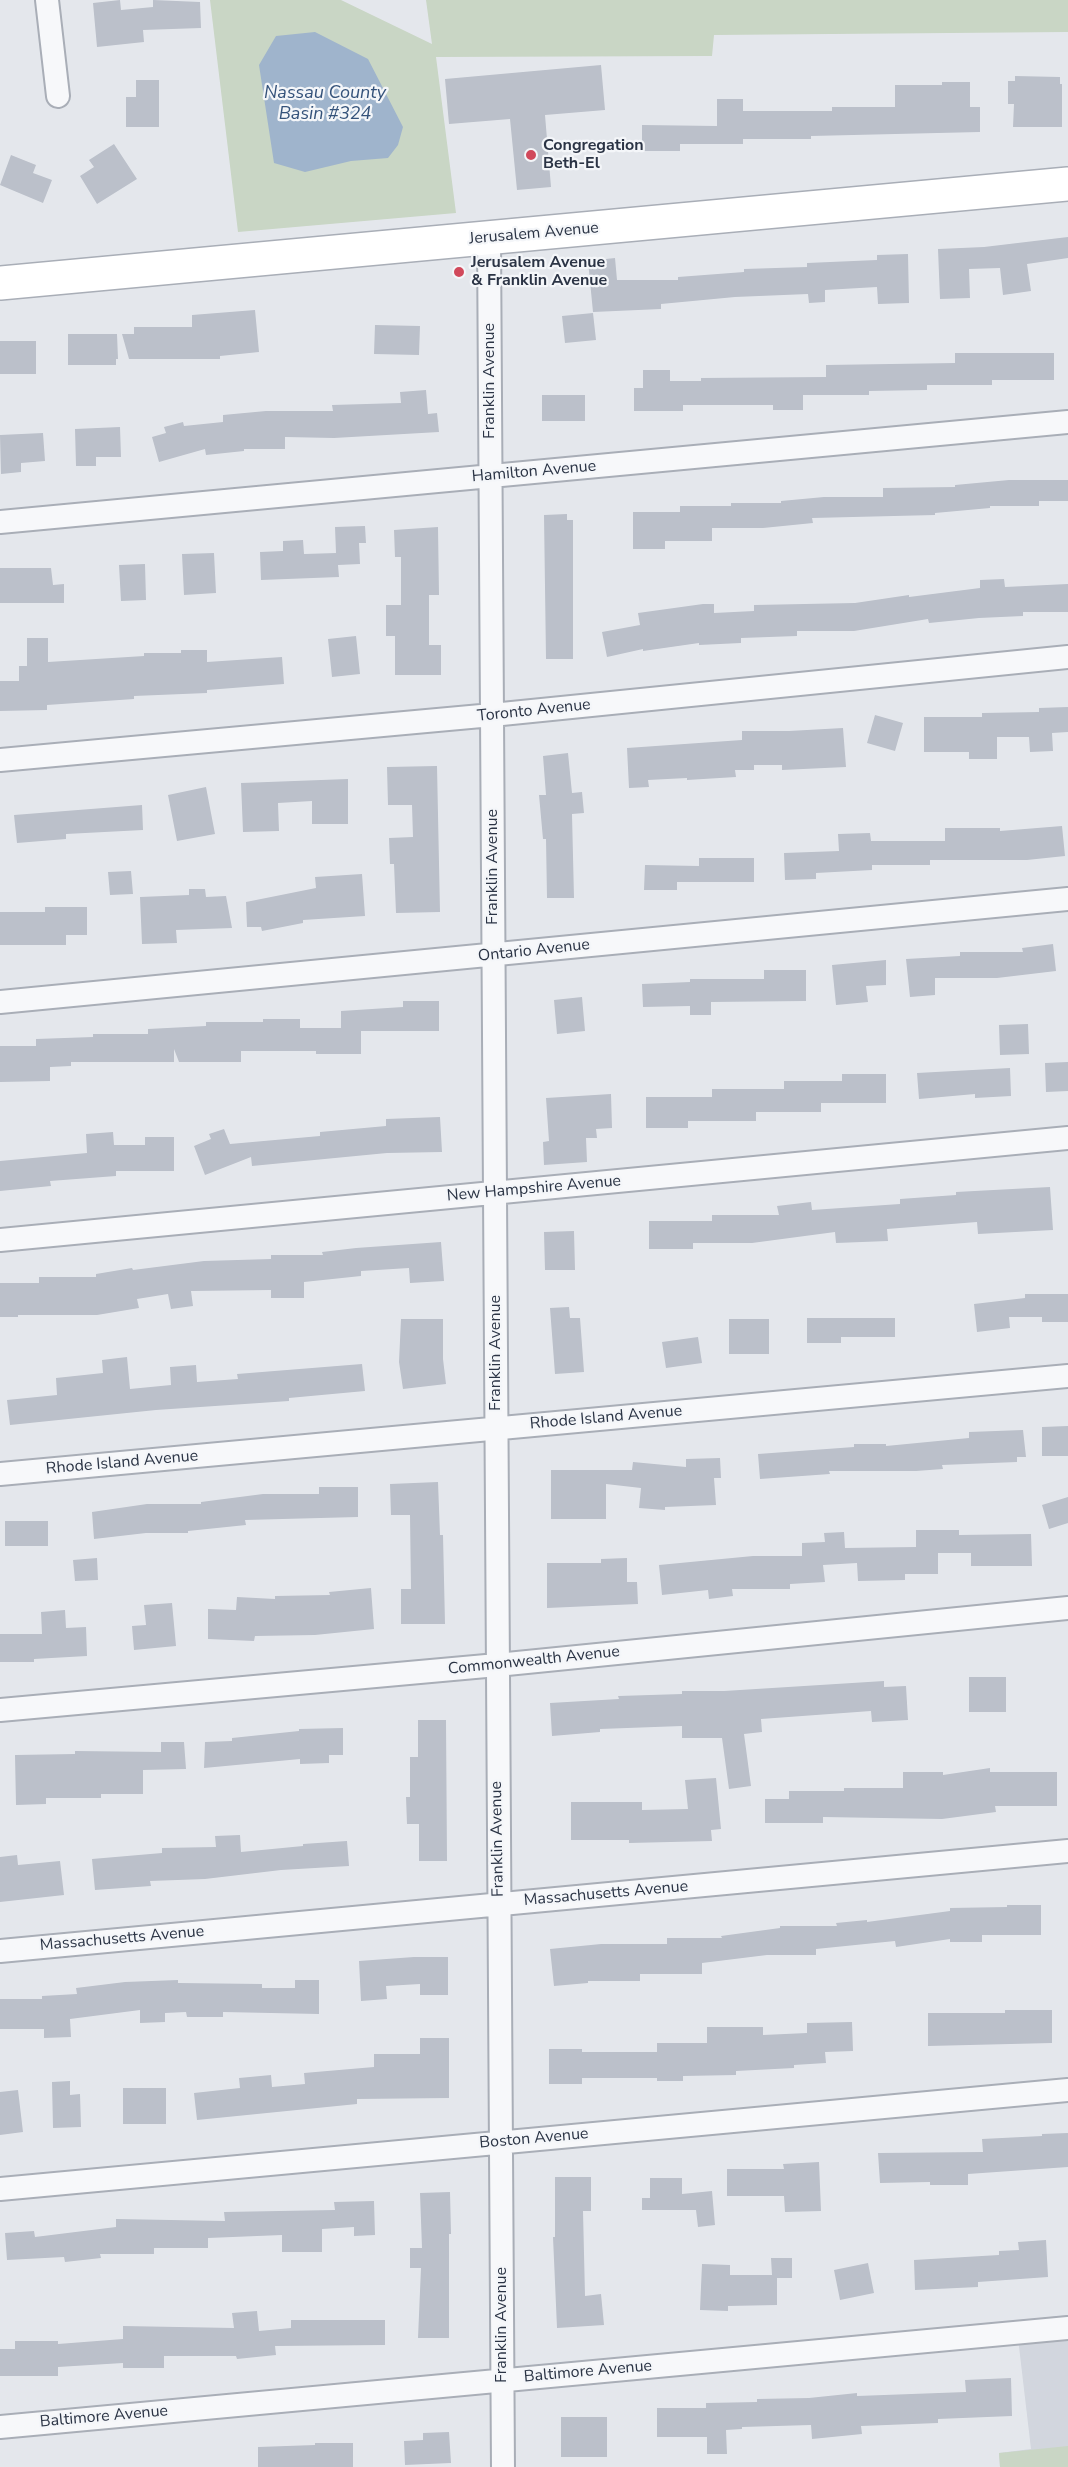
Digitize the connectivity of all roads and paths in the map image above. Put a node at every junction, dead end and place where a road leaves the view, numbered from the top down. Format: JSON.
{"nodes":[{"id":1,"x":47,"y":0,"type":"edge"},
{"id":2,"x":58,"y":96,"type":"dead end"},
{"id":3,"x":1068,"y":184,"type":"edge"},
{"id":4,"x":489,"y":238,"type":"junction"},
{"id":5,"x":0,"y":283,"type":"edge"},
{"id":6,"x":1068,"y":422,"type":"edge"},
{"id":7,"x":490,"y":476,"type":"junction"},
{"id":8,"x":0,"y":522,"type":"edge"},
{"id":9,"x":1068,"y":657,"type":"edge"},
{"id":10,"x":492,"y":715,"type":"junction"},
{"id":11,"x":0,"y":760,"type":"edge"},
{"id":12,"x":1068,"y":899,"type":"edge"},
{"id":13,"x":494,"y":955,"type":"junction"},
{"id":14,"x":0,"y":1002,"type":"edge"},
{"id":15,"x":1068,"y":1138,"type":"edge"},
{"id":16,"x":496,"y":1193,"type":"junction"},
{"id":17,"x":0,"y":1240,"type":"edge"},
{"id":18,"x":1068,"y":1376,"type":"edge"},
{"id":19,"x":497,"y":1428,"type":"junction"},
{"id":20,"x":0,"y":1474,"type":"edge"},
{"id":21,"x":1068,"y":1608,"type":"edge"},
{"id":22,"x":497,"y":1665,"type":"junction"},
{"id":23,"x":0,"y":1710,"type":"edge"},
{"id":24,"x":1068,"y":1851,"type":"edge"},
{"id":25,"x":499,"y":1905,"type":"junction"},
{"id":26,"x":0,"y":1951,"type":"edge"},
{"id":27,"x":1068,"y":2090,"type":"edge"},
{"id":28,"x":501,"y":2142,"type":"junction"},
{"id":29,"x":0,"y":2189,"type":"edge"},
{"id":30,"x":1068,"y":2328,"type":"edge"},
{"id":31,"x":502,"y":2380,"type":"junction"},
{"id":32,"x":0,"y":2427,"type":"edge"},
{"id":33,"x":503,"y":2467,"type":"edge"}],
"edges":[{"from":1,"to":2,"type":"street"},
{"from":3,"to":4,"type":"main road","name":"Jerusalem Avenue"},
{"from":4,"to":5,"type":"main road","name":"Jerusalem Avenue"},
{"from":4,"to":7,"type":"street","name":"Franklin Avenue"},
{"from":6,"to":7,"type":"street","name":"Hamilton Avenue"},
{"from":7,"to":8,"type":"street","name":"Hamilton Avenue"},
{"from":7,"to":10,"type":"street","name":"Franklin Avenue"},
{"from":9,"to":10,"type":"street","name":"Toronto Avenue"},
{"from":10,"to":11,"type":"street","name":"Toronto Avenue"},
{"from":10,"to":13,"type":"street","name":"Franklin Avenue"},
{"from":12,"to":13,"type":"street","name":"Ontario Avenue"},
{"from":13,"to":14,"type":"street","name":"Ontario Avenue"},
{"from":13,"to":16,"type":"street","name":"Franklin Avenue"},
{"from":15,"to":16,"type":"street","name":"New Hampshire Avenue"},
{"from":16,"to":17,"type":"street","name":"New Hampshire Avenue"},
{"from":16,"to":19,"type":"street","name":"Franklin Avenue"},
{"from":18,"to":19,"type":"street","name":"Rhode Island Avenue"},
{"from":19,"to":20,"type":"street","name":"Rhode Island Avenue"},
{"from":19,"to":22,"type":"street","name":"Franklin Avenue"},
{"from":21,"to":22,"type":"street","name":"Commonwealth Avenue"},
{"from":22,"to":23,"type":"street","name":"Commonwealth Avenue"},
{"from":22,"to":25,"type":"street","name":"Franklin Avenue"},
{"from":24,"to":25,"type":"street","name":"Massachusetts Avenue"},
{"from":25,"to":26,"type":"street","name":"Massachusetts Avenue"},
{"from":25,"to":28,"type":"street","name":"Franklin Avenue"},
{"from":27,"to":28,"type":"street","name":"Boston Avenue"},
{"from":28,"to":29,"type":"street","name":"Boston Avenue"},
{"from":28,"to":31,"type":"street","name":"Franklin Avenue"},
{"from":30,"to":31,"type":"street","name":"Baltimore Avenue"},
{"from":31,"to":32,"type":"street","name":"Baltimore Avenue"},
{"from":31,"to":33,"type":"street","name":"Franklin Avenue"}]}
